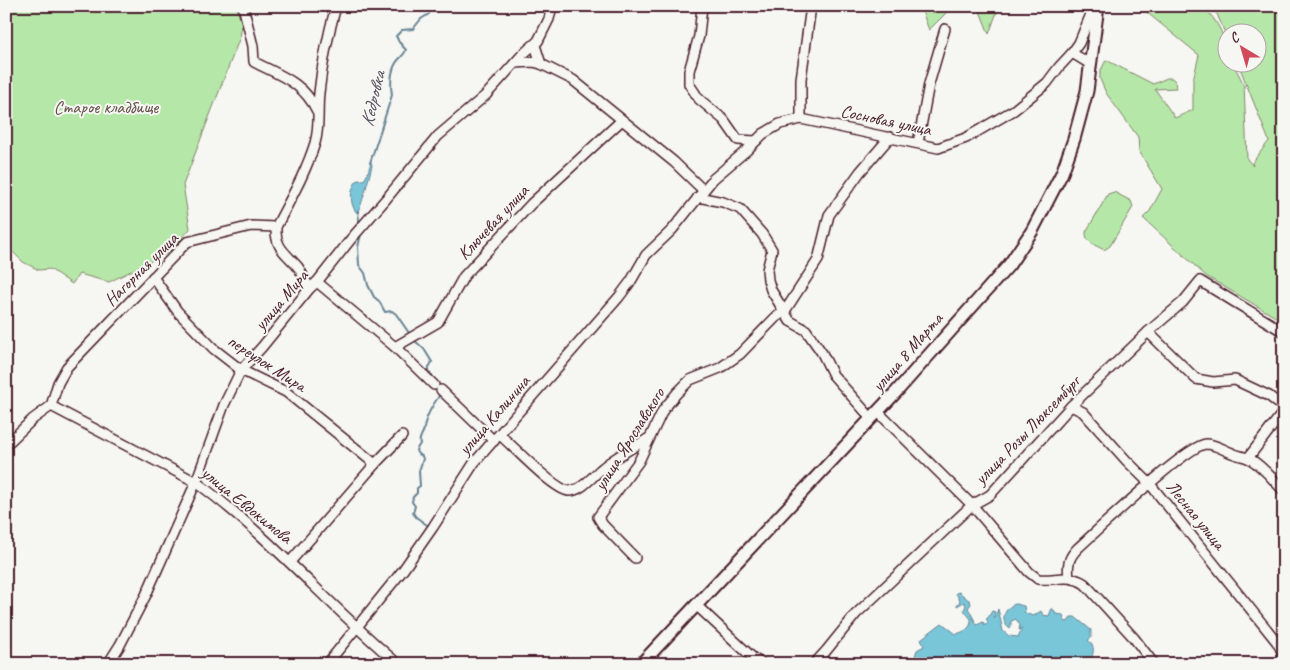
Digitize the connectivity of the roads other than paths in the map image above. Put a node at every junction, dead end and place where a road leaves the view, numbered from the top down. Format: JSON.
{"nodes":[{"id":1,"x":243,"y":6,"type":"edge"},
{"id":2,"x":336,"y":6,"type":"edge"},
{"id":3,"x":552,"y":6,"type":"edge"},
{"id":4,"x":702,"y":6,"type":"edge"},
{"id":5,"x":811,"y":6,"type":"edge"},
{"id":6,"x":1095,"y":10,"type":"edge"},
{"id":7,"x":945,"y":29,"type":"dead end"},
{"id":8,"x":534,"y":45,"type":"junction"},
{"id":9,"x":1072,"y":53,"type":"junction"},
{"id":10,"x":515,"y":63,"type":"junction"},
{"id":11,"x":541,"y":64,"type":"junction"},
{"id":12,"x":1090,"y":64,"type":"junction"},
{"id":13,"x":318,"y":113,"type":"junction"},
{"id":14,"x":801,"y":119,"type":"junction"},
{"id":15,"x":622,"y":120,"type":"junction"},
{"id":16,"x":890,"y":137,"type":"junction"},
{"id":17,"x":738,"y":140,"type":"junction"},
{"id":18,"x":756,"y":141,"type":"junction"},
{"id":19,"x":918,"y":143,"type":"junction"},
{"id":20,"x":739,"y":157,"type":"junction"},
{"id":21,"x":700,"y":193,"type":"junction"},
{"id":22,"x":276,"y":227,"type":"junction"},
{"id":23,"x":153,"y":277,"type":"junction"},
{"id":24,"x":313,"y":285,"type":"junction"},
{"id":25,"x":785,"y":311,"type":"junction"},
{"id":26,"x":1148,"y":332,"type":"junction"},
{"id":27,"x":1284,"y":332,"type":"edge"},
{"id":28,"x":395,"y":347,"type":"junction"},
{"id":29,"x":241,"y":370,"type":"junction"},
{"id":30,"x":51,"y":406,"type":"junction"},
{"id":31,"x":1071,"y":406,"type":"junction"},
{"id":32,"x":1284,"y":409,"type":"edge"},
{"id":33,"x":874,"y":415,"type":"junction"},
{"id":34,"x":402,"y":436,"type":"dead end"},
{"id":35,"x":497,"y":438,"type":"junction"},
{"id":36,"x":650,"y":438,"type":"junction"},
{"id":37,"x":6,"y":446,"type":"edge"},
{"id":38,"x":1248,"y":458,"type":"junction"},
{"id":39,"x":375,"y":464,"type":"junction"},
{"id":40,"x":196,"y":482,"type":"junction"},
{"id":41,"x":1150,"y":484,"type":"junction"},
{"id":42,"x":1284,"y":491,"type":"edge"},
{"id":43,"x":972,"y":505,"type":"junction"},
{"id":44,"x":635,"y":558,"type":"dead end"},
{"id":45,"x":290,"y":562,"type":"junction"},
{"id":46,"x":1069,"y":577,"type":"junction"},
{"id":47,"x":696,"y":605,"type":"junction"},
{"id":48,"x":357,"y":628,"type":"junction"},
{"id":49,"x":1284,"y":655,"type":"edge"},
{"id":50,"x":1152,"y":663,"type":"edge"},
{"id":51,"x":108,"y":664,"type":"edge"},
{"id":52,"x":327,"y":664,"type":"edge"},
{"id":53,"x":398,"y":664,"type":"edge"},
{"id":54,"x":642,"y":664,"type":"edge"},
{"id":55,"x":762,"y":664,"type":"edge"},
{"id":56,"x":814,"y":664,"type":"edge"}],
"edges":[{"from":1,"to":13,"type":"street"},
{"from":2,"to":13,"type":"street"},
{"from":3,"to":8,"type":"street","name":"улица Мира"},
{"from":4,"to":17,"type":"street"},
{"from":5,"to":14,"type":"street"},
{"from":6,"to":9,"type":"street","name":"Сосновая улица"},
{"from":6,"to":12,"type":"main road","name":"улица 8 Марта"},
{"from":7,"to":19,"type":"street"},
{"from":8,"to":10,"type":"street","name":"улица Мира"},
{"from":8,"to":11,"type":"street"},
{"from":9,"to":12,"type":"street"},
{"from":9,"to":19,"type":"street","name":"Сосновая улица"},
{"from":10,"to":11,"type":"street"},
{"from":10,"to":24,"type":"street","name":"улица Мира"},
{"from":11,"to":15,"type":"street"},
{"from":12,"to":33,"type":"main road","name":"улица 8 Марта"},
{"from":13,"to":22,"type":"street"},
{"from":14,"to":16,"type":"street","name":"Сосновая улица"},
{"from":14,"to":18,"type":"street","name":"Сосновая улица"},
{"from":15,"to":21,"type":"street"},
{"from":15,"to":28,"type":"street","name":"Ключевая улица"},
{"from":16,"to":19,"type":"street","name":"Сосновая улица"},
{"from":16,"to":25,"type":"street","name":"улица Ярославского"},
{"from":17,"to":18,"type":"street"},
{"from":17,"to":20,"type":"street"},
{"from":18,"to":20,"type":"street","name":"Сосновая улица"},
{"from":20,"to":21,"type":"street","name":"Сосновая улица"},
{"from":21,"to":25,"type":"street"},
{"from":21,"to":35,"type":"street","name":"улица Калинина"},
{"from":22,"to":23,"type":"street","name":"Нагорная улица"},
{"from":22,"to":24,"type":"street"},
{"from":23,"to":29,"type":"street","name":"переулок Мира"},
{"from":23,"to":30,"type":"street","name":"Нагорная улица"},
{"from":24,"to":28,"type":"street"},
{"from":24,"to":29,"type":"street","name":"улица Мира"},
{"from":25,"to":33,"type":"street"},
{"from":25,"to":36,"type":"street","name":"улица Ярославского"},
{"from":26,"to":27,"type":"street","name":"улица Розы Люксембург"},
{"from":26,"to":31,"type":"street","name":"улица Розы Люксембург"},
{"from":26,"to":32,"type":"street"},
{"from":28,"to":35,"type":"street"},
{"from":29,"to":39,"type":"street","name":"переулок Мира"},
{"from":29,"to":40,"type":"street","name":"улица Мира"},
{"from":30,"to":37,"type":"street"},
{"from":30,"to":40,"type":"street","name":"улица Евдокимова"},
{"from":31,"to":41,"type":"street","name":"Лесная улица"},
{"from":31,"to":43,"type":"street","name":"улица Розы Люксембург"},
{"from":32,"to":38,"type":"street"},
{"from":33,"to":43,"type":"street"},
{"from":33,"to":47,"type":"main road","name":"улица 8 Марта"},
{"from":34,"to":39,"type":"street"},
{"from":35,"to":36,"type":"street"},
{"from":35,"to":48,"type":"street","name":"улица Калинина"},
{"from":36,"to":44,"type":"street","name":"улица Ярославского"},
{"from":38,"to":41,"type":"street"},
{"from":38,"to":42,"type":"street"},
{"from":39,"to":45,"type":"street"},
{"from":40,"to":45,"type":"street","name":"улица Евдокимова"},
{"from":40,"to":51,"type":"street","name":"улица Мира"},
{"from":41,"to":46,"type":"street"},
{"from":41,"to":49,"type":"street","name":"Лесная улица"},
{"from":43,"to":46,"type":"street"},
{"from":43,"to":56,"type":"street","name":"улица Розы Люксембург"},
{"from":45,"to":48,"type":"street","name":"улица Евдокимова"},
{"from":46,"to":50,"type":"street"},
{"from":47,"to":54,"type":"main road","name":"улица 8 Марта"},
{"from":47,"to":55,"type":"street"},
{"from":48,"to":52,"type":"street","name":"улица Калинина"},
{"from":48,"to":53,"type":"street","name":"улица Евдокимова"}]}
